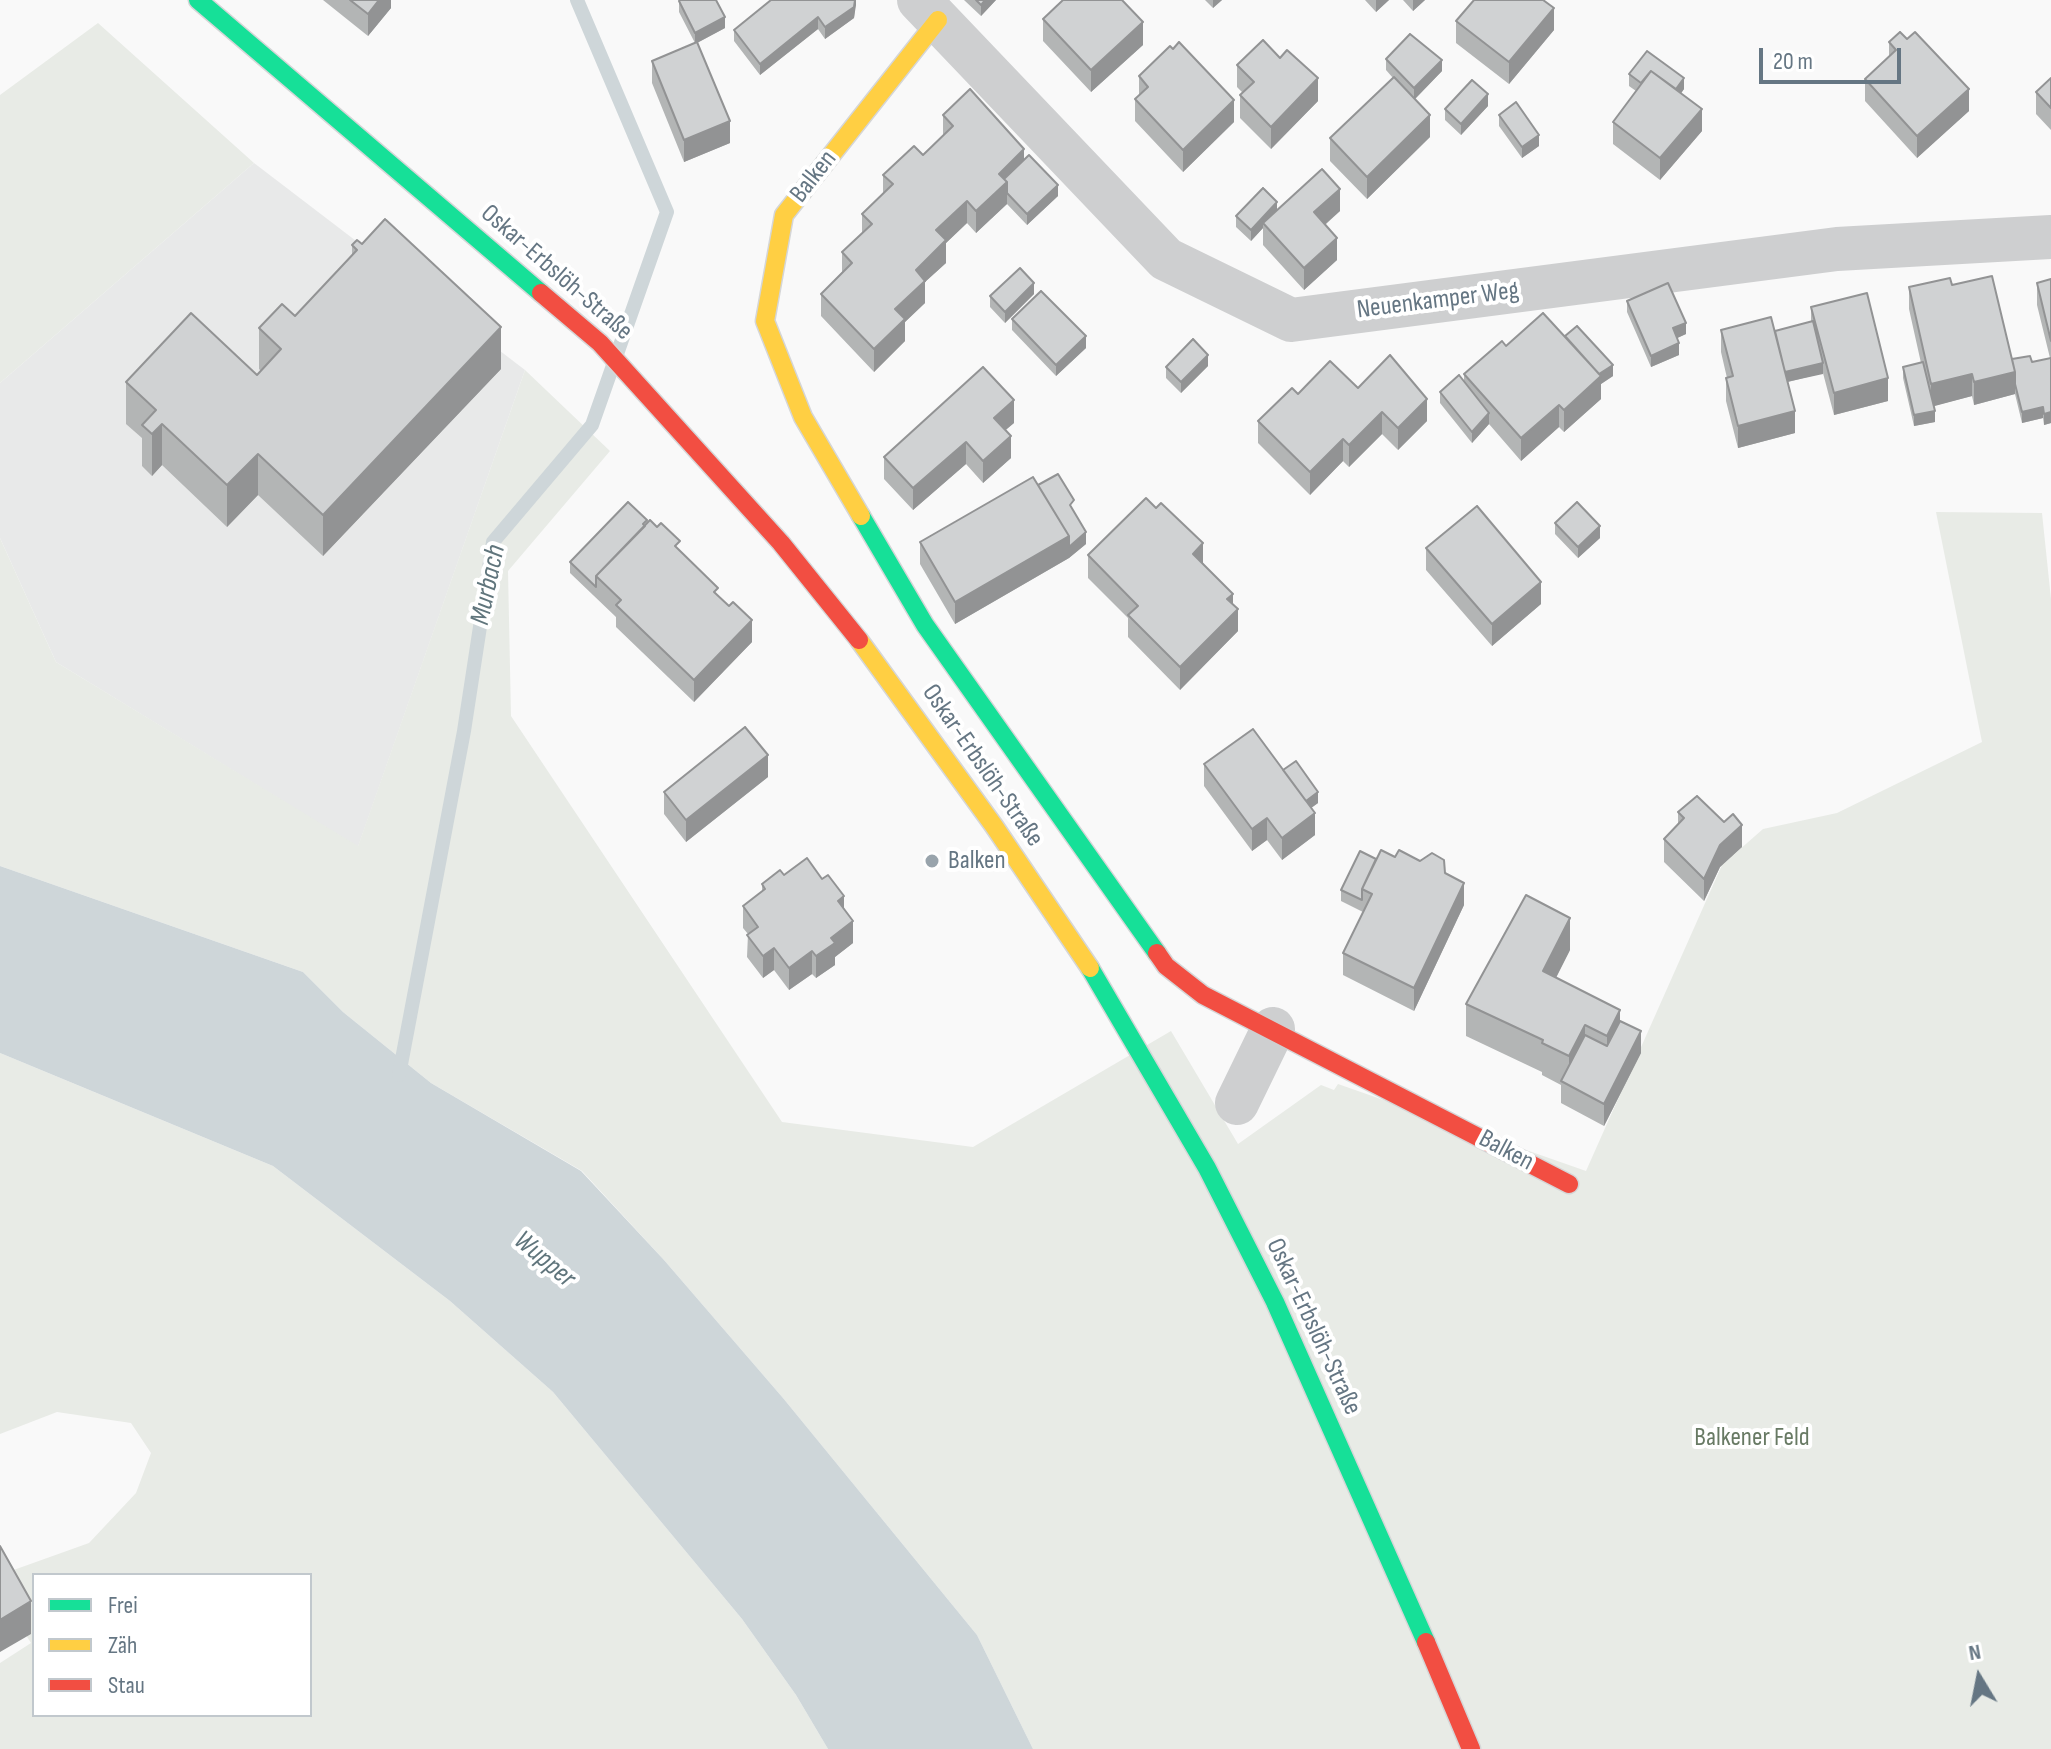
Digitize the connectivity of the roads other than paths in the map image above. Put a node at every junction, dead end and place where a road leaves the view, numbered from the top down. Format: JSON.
{"nodes":[{"id":1,"x":198,"y":0,"type":"edge"},
{"id":2,"x":928,"y":10,"type":"edge"},
{"id":3,"x":2051,"y":237,"type":"edge"},
{"id":4,"x":1273,"y":1029,"type":"junction"},
{"id":5,"x":1237,"y":1103,"type":"dead end"},
{"id":6,"x":1569,"y":1184,"type":"dead end"},
{"id":7,"x":1471,"y":1749,"type":"edge"}],
"edges":[{"from":1,"to":7,"type":"main road","name":"Oskar-Erbslöh-Straße"},
{"from":2,"to":3,"type":"street","name":"Neuenkamper Weg"},
{"from":2,"to":4,"type":"main road","name":"Balken"},
{"from":4,"to":5,"type":"street"},
{"from":4,"to":6,"type":"main road","name":"Balken"}]}
